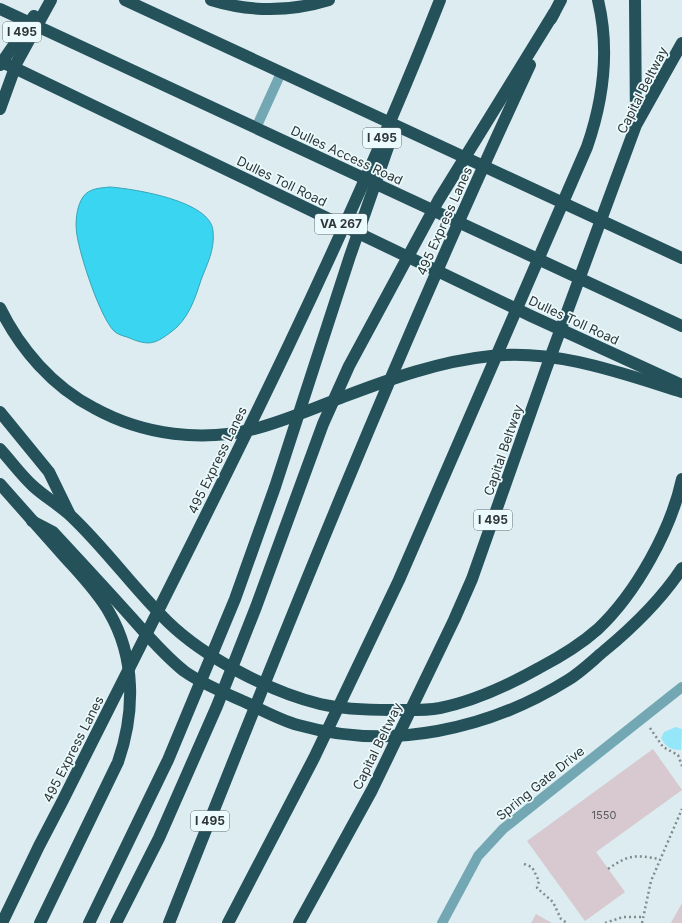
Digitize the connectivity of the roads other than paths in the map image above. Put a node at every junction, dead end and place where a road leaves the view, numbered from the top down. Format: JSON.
{"nodes":[{"id":1,"x":45,"y":0,"type":"edge"},
{"id":2,"x":51,"y":0,"type":"edge"},
{"id":3,"x":125,"y":0,"type":"edge"},
{"id":4,"x":211,"y":0,"type":"edge"},
{"id":5,"x":329,"y":0,"type":"edge"},
{"id":6,"x":440,"y":0,"type":"edge"},
{"id":7,"x":561,"y":0,"type":"edge"},
{"id":8,"x":598,"y":0,"type":"edge"},
{"id":9,"x":635,"y":0,"type":"edge"},
{"id":10,"x":0,"y":9,"type":"edge"},
{"id":11,"x":554,"y":13,"type":"junction"},
{"id":12,"x":430,"y":26,"type":"junction"},
{"id":13,"x":682,"y":43,"type":"edge"},
{"id":14,"x":0,"y":61,"type":"edge"},
{"id":15,"x":0,"y":65,"type":"edge"},
{"id":16,"x":282,"y":73,"type":"junction"},
{"id":17,"x":0,"y":109,"type":"edge"},
{"id":18,"x":636,"y":125,"type":"junction"},
{"id":19,"x":256,"y":128,"type":"junction"},
{"id":20,"x":682,"y":258,"type":"edge"},
{"id":21,"x":0,"y":308,"type":"edge"},
{"id":22,"x":682,"y":326,"type":"edge"},
{"id":23,"x":682,"y":385,"type":"edge"},
{"id":24,"x":682,"y":392,"type":"edge"},
{"id":25,"x":0,"y":412,"type":"edge"},
{"id":26,"x":0,"y":449,"type":"edge"},
{"id":27,"x":682,"y":479,"type":"edge"},
{"id":28,"x":0,"y":484,"type":"edge"},
{"id":29,"x":71,"y":516,"type":"junction"},
{"id":30,"x":32,"y":521,"type":"junction"},
{"id":31,"x":682,"y":568,"type":"edge"},
{"id":32,"x":682,"y":687,"type":"edge"},
{"id":33,"x":263,"y":854,"type":"junction"},
{"id":34,"x":2,"y":923,"type":"edge"},
{"id":35,"x":40,"y":923,"type":"edge"},
{"id":36,"x":89,"y":923,"type":"edge"},
{"id":37,"x":116,"y":923,"type":"edge"},
{"id":38,"x":169,"y":923,"type":"edge"},
{"id":39,"x":219,"y":923,"type":"edge"},
{"id":40,"x":228,"y":923,"type":"edge"},
{"id":41,"x":299,"y":923,"type":"edge"},
{"id":42,"x":442,"y":923,"type":"edge"}],
"edges":[{"from":1,"to":15,"type":"highway","number":"I 495"},
{"from":2,"to":17,"type":"highway"},
{"from":3,"to":16,"type":"highway"},
{"from":4,"to":5,"type":"highway"},
{"from":6,"to":12,"type":"highway","name":"495 Express Lanes","number":"I 495"},
{"from":7,"to":11,"type":"highway","name":"495 Express Lanes","number":"I 495"},
{"from":8,"to":33,"type":"highway"},
{"from":9,"to":18,"type":"highway"},
{"from":10,"to":19,"type":"highway","name":"Dulles Access Road"},
{"from":11,"to":37,"type":"highway"},
{"from":11,"to":38,"type":"highway","name":"495 Express Lanes","number":"I 495"},
{"from":12,"to":34,"type":"highway","name":"495 Express Lanes","number":"I 495"},
{"from":12,"to":36,"type":"highway"},
{"from":13,"to":18,"type":"highway","name":"Capital Beltway","number":"I 495"},
{"from":14,"to":23,"type":"highway","name":"Dulles Toll Road","number":"VA 267"},
{"from":16,"to":19,"type":"street"},
{"from":16,"to":20,"type":"highway"},
{"from":18,"to":41,"type":"highway","name":"Capital Beltway","number":"I 495"},
{"from":19,"to":22,"type":"highway","name":"Dulles Access Road"},
{"from":21,"to":24,"type":"highway"},
{"from":25,"to":29,"type":"highway"},
{"from":26,"to":29,"type":"highway"},
{"from":27,"to":29,"type":"highway"},
{"from":28,"to":30,"type":"highway"},
{"from":30,"to":31,"type":"highway"},
{"from":30,"to":35,"type":"highway"},
{"from":32,"to":42,"type":"street","name":"Spring Gate Drive"},
{"from":33,"to":39,"type":"highway"},
{"from":33,"to":40,"type":"highway"}]}
